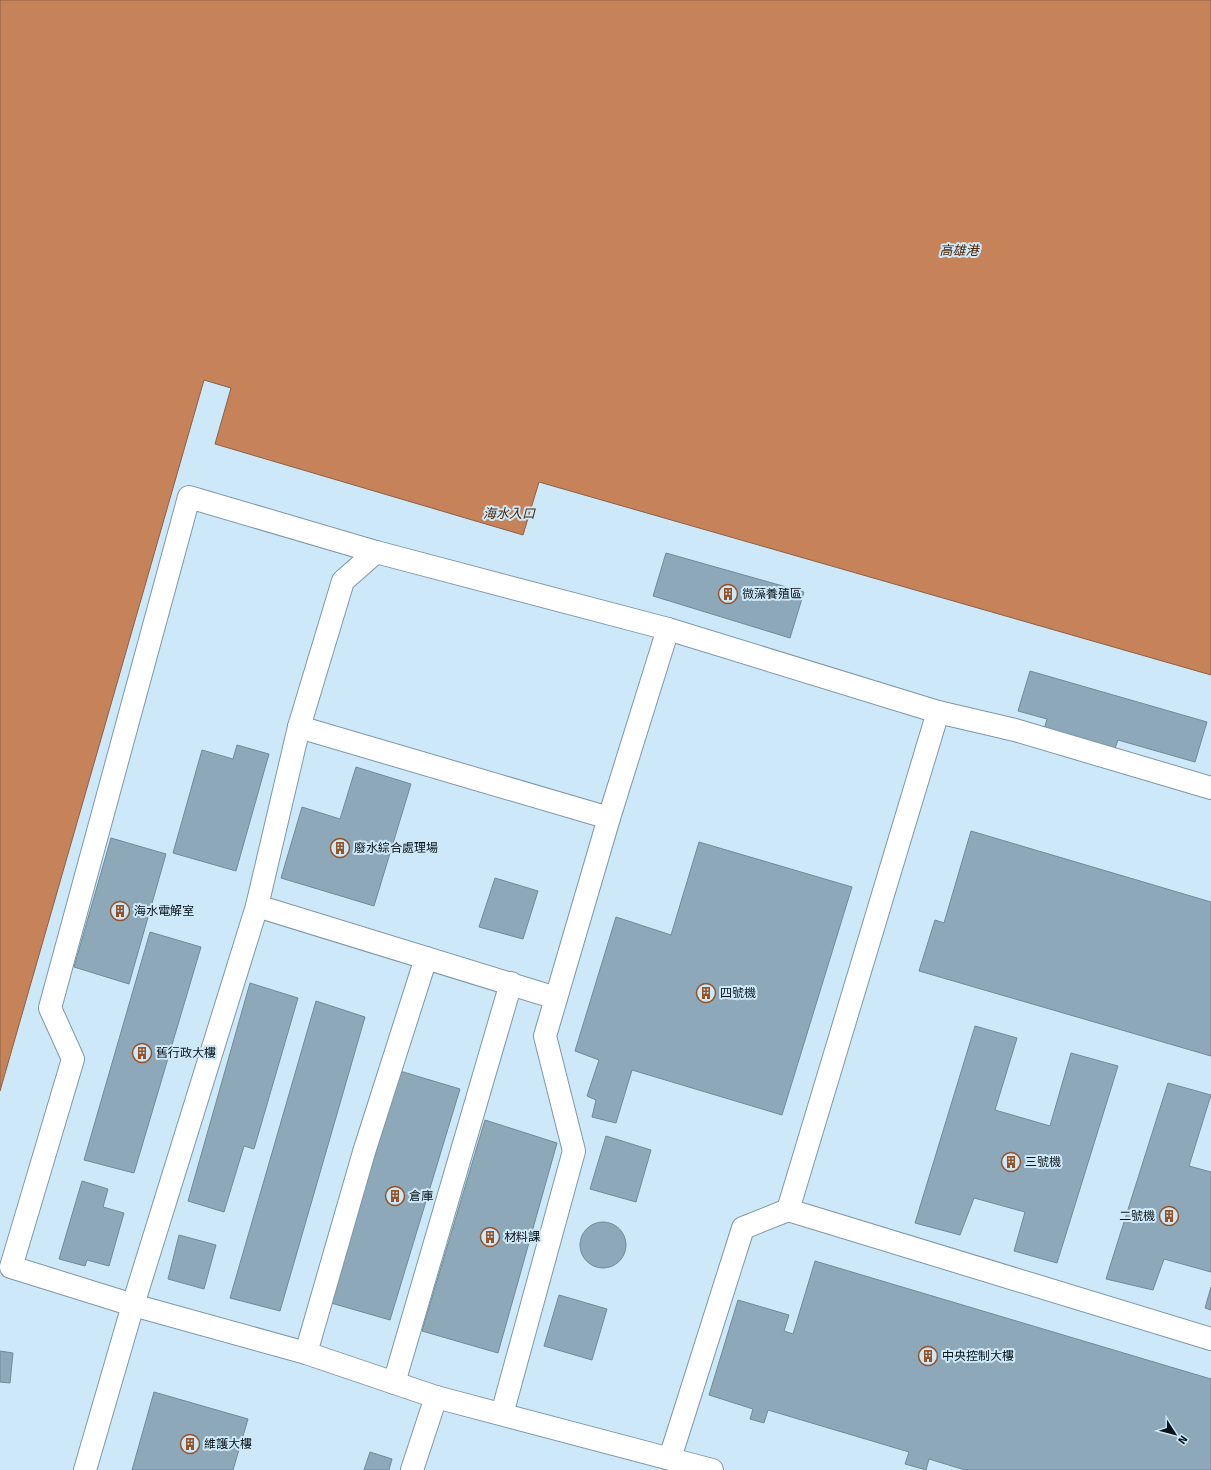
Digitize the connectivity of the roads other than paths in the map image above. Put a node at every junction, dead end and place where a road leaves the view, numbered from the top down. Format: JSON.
{"nodes":[{"id":1,"x":376,"y":552,"type":"junction"},
{"id":2,"x":668,"y":629,"type":"junction"},
{"id":3,"x":938,"y":712,"type":"junction"},
{"id":4,"x":299,"y":727,"type":"junction"},
{"id":5,"x":1211,"y":788,"type":"edge"},
{"id":6,"x":610,"y":818,"type":"junction"},
{"id":7,"x":257,"y":906,"type":"junction"},
{"id":8,"x":426,"y":958,"type":"junction"},
{"id":9,"x":511,"y":983,"type":"junction"},
{"id":10,"x":556,"y":998,"type":"junction"},
{"id":11,"x":788,"y":1210,"type":"junction"},
{"id":12,"x":133,"y":1305,"type":"junction"},
{"id":13,"x":1211,"y":1338,"type":"edge"},
{"id":14,"x":306,"y":1353,"type":"junction"},
{"id":15,"x":394,"y":1383,"type":"junction"},
{"id":16,"x":436,"y":1397,"type":"junction"},
{"id":17,"x":502,"y":1414,"type":"junction"},
{"id":18,"x":670,"y":1458,"type":"junction"},
{"id":19,"x":85,"y":1470,"type":"edge"},
{"id":20,"x":412,"y":1470,"type":"edge"},
{"id":21,"x":712,"y":1470,"type":"edge"}],
"edges":[{"from":1,"to":2,"type":"lane"},
{"from":1,"to":4,"type":"lane"},
{"from":1,"to":12,"type":"lane"},
{"from":2,"to":3,"type":"lane"},
{"from":2,"to":6,"type":"lane"},
{"from":3,"to":5,"type":"lane"},
{"from":3,"to":11,"type":"lane"},
{"from":4,"to":6,"type":"lane"},
{"from":4,"to":7,"type":"lane"},
{"from":6,"to":10,"type":"lane"},
{"from":7,"to":8,"type":"lane"},
{"from":7,"to":12,"type":"lane"},
{"from":8,"to":9,"type":"lane"},
{"from":8,"to":14,"type":"lane"},
{"from":9,"to":10,"type":"lane"},
{"from":9,"to":15,"type":"lane"},
{"from":10,"to":17,"type":"lane"},
{"from":11,"to":13,"type":"lane"},
{"from":11,"to":18,"type":"lane"},
{"from":12,"to":14,"type":"lane"},
{"from":12,"to":19,"type":"lane"},
{"from":14,"to":15,"type":"lane"},
{"from":15,"to":16,"type":"lane"},
{"from":16,"to":17,"type":"lane"},
{"from":16,"to":20,"type":"lane"},
{"from":17,"to":18,"type":"lane"},
{"from":18,"to":21,"type":"lane"}]}
